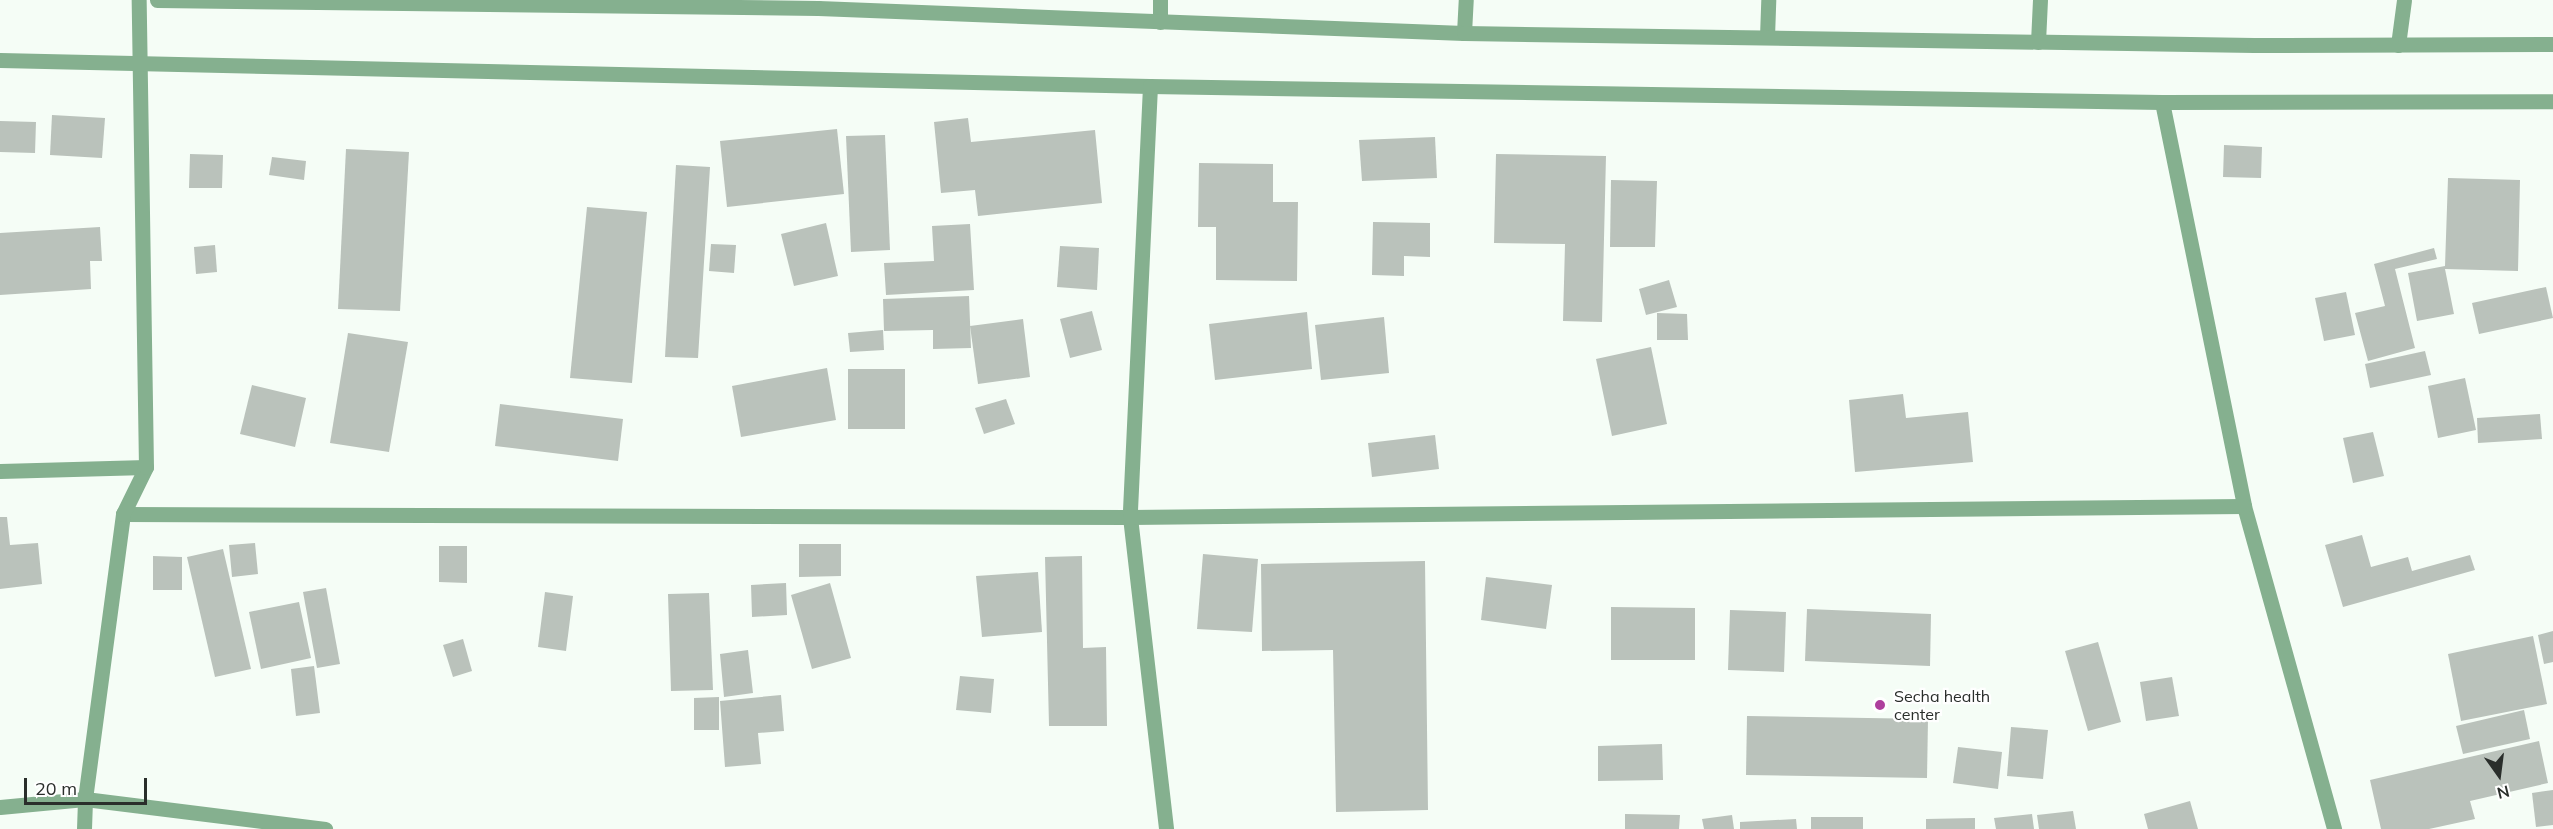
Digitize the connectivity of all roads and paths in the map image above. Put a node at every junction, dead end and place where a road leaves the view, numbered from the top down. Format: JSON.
{"nodes":[{"id":1,"x":139,"y":0,"type":"edge"},
{"id":2,"x":157,"y":0,"type":"edge"},
{"id":3,"x":1160,"y":0,"type":"edge"},
{"id":4,"x":1466,"y":0,"type":"edge"},
{"id":5,"x":1768,"y":0,"type":"edge"},
{"id":6,"x":2040,"y":0,"type":"edge"},
{"id":7,"x":2404,"y":0,"type":"edge"},
{"id":8,"x":818,"y":4,"type":"edge"},
{"id":9,"x":1160,"y":22,"type":"junction"},
{"id":10,"x":1464,"y":33,"type":"junction"},
{"id":11,"x":1767,"y":37,"type":"junction"},
{"id":12,"x":2038,"y":42,"type":"junction"},
{"id":13,"x":2553,"y":44,"type":"edge"},
{"id":14,"x":2398,"y":45,"type":"junction"},
{"id":15,"x":0,"y":60,"type":"edge"},
{"id":16,"x":138,"y":62,"type":"junction"},
{"id":17,"x":1150,"y":86,"type":"junction"},
{"id":18,"x":2553,"y":101,"type":"edge"},
{"id":19,"x":2162,"y":102,"type":"junction"},
{"id":20,"x":146,"y":466,"type":"junction"},
{"id":21,"x":0,"y":471,"type":"edge"},
{"id":22,"x":2244,"y":506,"type":"junction"},
{"id":23,"x":123,"y":514,"type":"junction"},
{"id":24,"x":1130,"y":517,"type":"junction"},
{"id":25,"x":85,"y":799,"type":"junction"},
{"id":26,"x":0,"y":807,"type":"edge"},
{"id":27,"x":84,"y":829,"type":"edge"},
{"id":28,"x":325,"y":829,"type":"edge"},
{"id":29,"x":1166,"y":829,"type":"edge"},
{"id":30,"x":2334,"y":829,"type":"edge"}],
"edges":[{"from":1,"to":16,"type":"street"},
{"from":2,"to":8,"type":"street"},
{"from":3,"to":9,"type":"street"},
{"from":4,"to":10,"type":"street"},
{"from":5,"to":11,"type":"street"},
{"from":6,"to":12,"type":"street"},
{"from":7,"to":14,"type":"street"},
{"from":8,"to":9,"type":"street"},
{"from":9,"to":10,"type":"street"},
{"from":10,"to":11,"type":"street"},
{"from":11,"to":12,"type":"street"},
{"from":12,"to":14,"type":"street"},
{"from":13,"to":14,"type":"street"},
{"from":15,"to":16,"type":"street"},
{"from":16,"to":17,"type":"street"},
{"from":16,"to":20,"type":"street"},
{"from":17,"to":19,"type":"street"},
{"from":17,"to":24,"type":"street"},
{"from":18,"to":19,"type":"street"},
{"from":19,"to":22,"type":"street"},
{"from":20,"to":21,"type":"street"},
{"from":20,"to":23,"type":"street"},
{"from":22,"to":24,"type":"street"},
{"from":22,"to":30,"type":"street"},
{"from":23,"to":24,"type":"street"},
{"from":23,"to":25,"type":"street"},
{"from":24,"to":29,"type":"street"},
{"from":25,"to":26,"type":"street"},
{"from":25,"to":27,"type":"street"},
{"from":25,"to":28,"type":"street"}]}
